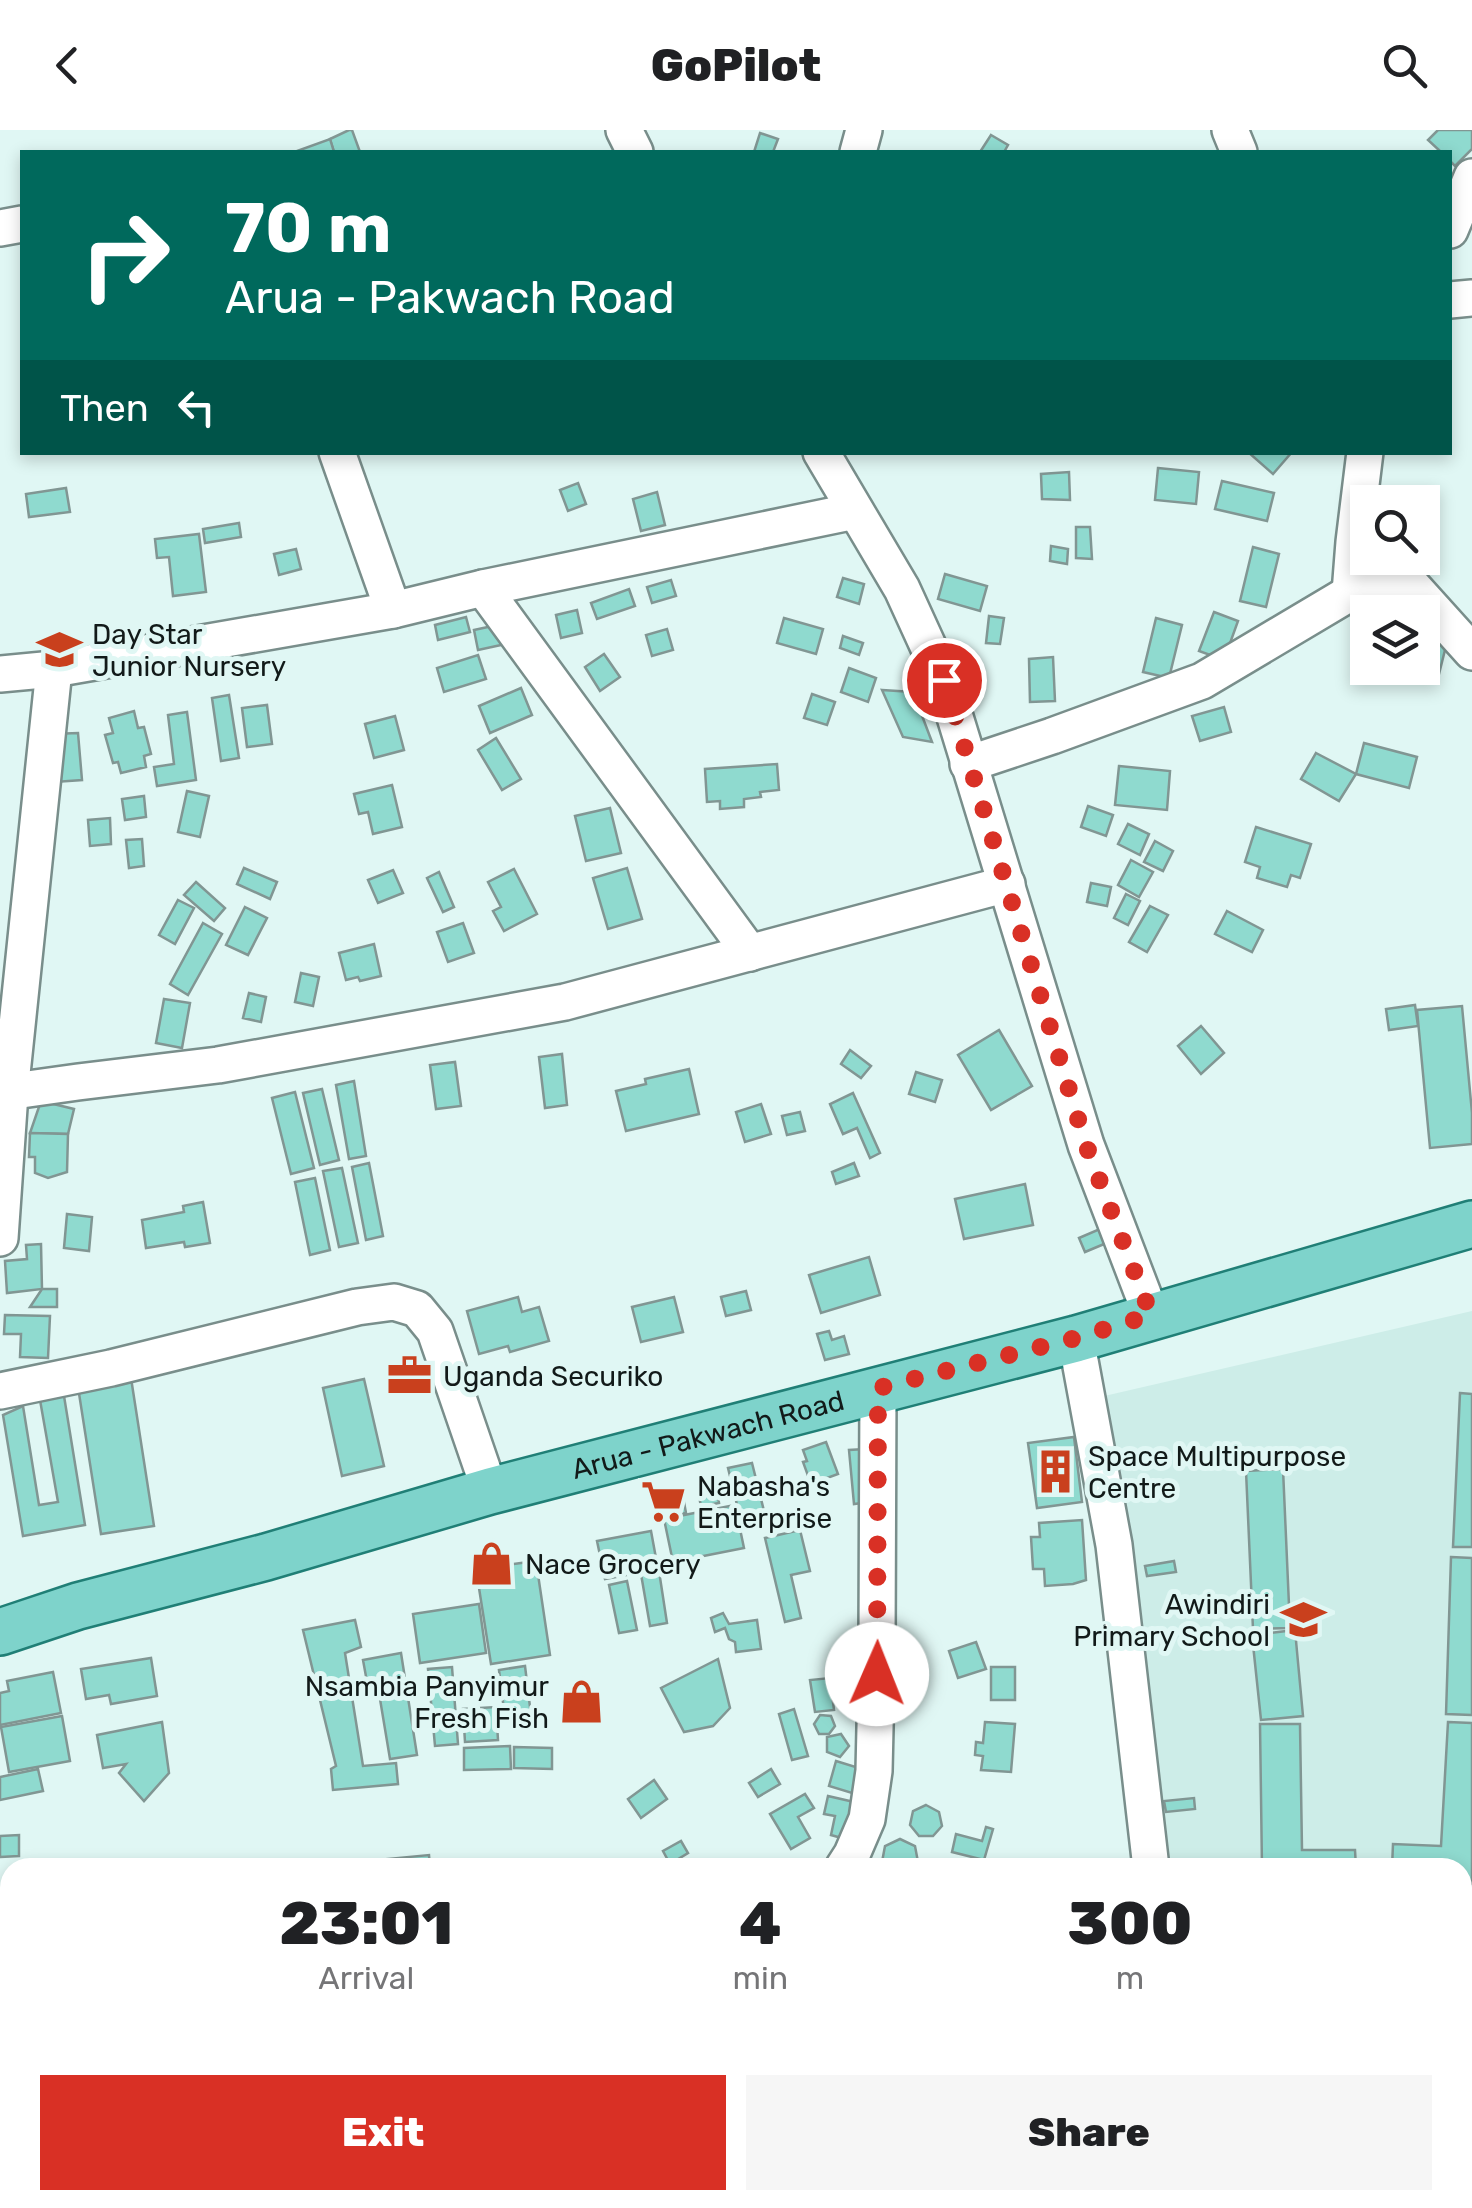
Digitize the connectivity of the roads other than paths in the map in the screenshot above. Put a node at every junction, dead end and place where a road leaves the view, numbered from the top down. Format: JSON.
{"nodes":[{"id":1,"x":1472,"y":177,"type":"edge"},
{"id":2,"x":1452,"y":225,"type":"edge"},
{"id":3,"x":338,"y":455,"type":"edge"},
{"id":4,"x":823,"y":455,"type":"edge"},
{"id":5,"x":1366,"y":455,"type":"edge"},
{"id":6,"x":1377,"y":455,"type":"edge"},
{"id":7,"x":1382,"y":485,"type":"edge"},
{"id":8,"x":855,"y":510,"type":"junction"},
{"id":9,"x":1387,"y":575,"type":"edge"},
{"id":10,"x":1407,"y":575,"type":"edge"},
{"id":11,"x":483,"y":588,"type":"junction"},
{"id":12,"x":1350,"y":593,"type":"junction"},
{"id":13,"x":393,"y":610,"type":"junction"},
{"id":14,"x":1472,"y":652,"type":"edge"},
{"id":15,"x":54,"y":669,"type":"junction"},
{"id":16,"x":0,"y":674,"type":"edge"},
{"id":17,"x":968,"y":764,"type":"junction"},
{"id":18,"x":1006,"y":884,"type":"junction"},
{"id":19,"x":750,"y":953,"type":"junction"},
{"id":20,"x":5,"y":1093,"type":"edge"},
{"id":21,"x":1472,"y":1224,"type":"edge"},
{"id":22,"x":0,"y":1238,"type":"edge"},
{"id":23,"x":1151,"y":1315,"type":"junction"},
{"id":24,"x":1076,"y":1338,"type":"junction"},
{"id":25,"x":878,"y":1388,"type":"junction"},
{"id":26,"x":0,"y":1391,"type":"edge"},
{"id":27,"x":490,"y":1491,"type":"junction"},
{"id":28,"x":0,"y":1632,"type":"edge"},
{"id":29,"x":849,"y":1858,"type":"edge"},
{"id":30,"x":1150,"y":1858,"type":"edge"}],
"edges":[{"from":1,"to":2,"type":"street"},
{"from":3,"to":13,"type":"street"},
{"from":4,"to":8,"type":"street"},
{"from":5,"to":12,"type":"street"},
{"from":6,"to":7,"type":"street"},
{"from":8,"to":11,"type":"street"},
{"from":8,"to":17,"type":"street"},
{"from":9,"to":12,"type":"street"},
{"from":10,"to":14,"type":"street"},
{"from":11,"to":13,"type":"street"},
{"from":11,"to":19,"type":"street"},
{"from":12,"to":17,"type":"street"},
{"from":13,"to":15,"type":"street"},
{"from":15,"to":16,"type":"street"},
{"from":15,"to":20,"type":"street"},
{"from":17,"to":18,"type":"street"},
{"from":18,"to":19,"type":"street"},
{"from":18,"to":23,"type":"street"},
{"from":19,"to":20,"type":"street"},
{"from":20,"to":22,"type":"street"},
{"from":21,"to":23,"type":"main road","name":"Arua - Pakwach Road"},
{"from":23,"to":24,"type":"main road","name":"Arua - Pakwach Road"},
{"from":24,"to":25,"type":"main road","name":"Arua - Pakwach Road"},
{"from":24,"to":30,"type":"street"},
{"from":25,"to":27,"type":"main road","name":"Arua - Pakwach Road"},
{"from":25,"to":29,"type":"street"},
{"from":26,"to":27,"type":"street"},
{"from":27,"to":28,"type":"main road","name":"Arua - Pakwach Road"}]}
